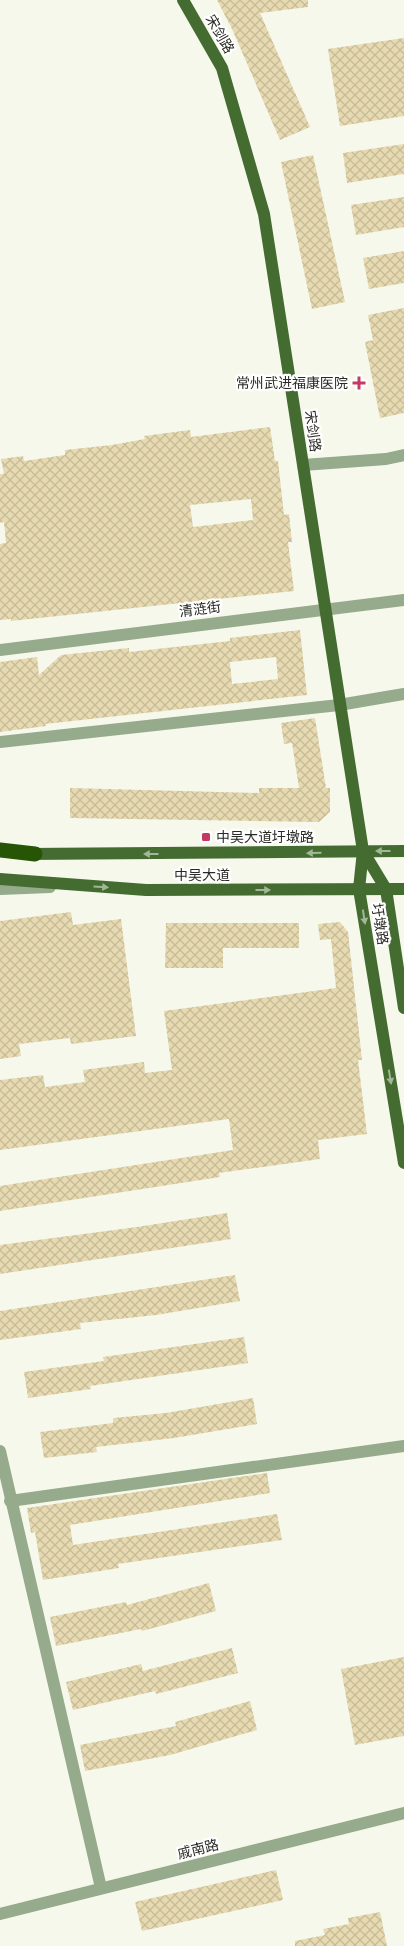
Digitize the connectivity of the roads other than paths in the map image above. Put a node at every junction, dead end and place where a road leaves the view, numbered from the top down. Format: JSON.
{"nodes":[{"id":1,"x":183,"y":0,"type":"edge"},
{"id":2,"x":404,"y":455,"type":"edge"},
{"id":3,"x":303,"y":465,"type":"junction"},
{"id":4,"x":404,"y":600,"type":"edge"},
{"id":5,"x":324,"y":608,"type":"junction"},
{"id":6,"x":0,"y":650,"type":"edge"},
{"id":7,"x":404,"y":694,"type":"edge"},
{"id":8,"x":339,"y":705,"type":"junction"},
{"id":9,"x":0,"y":742,"type":"edge"},
{"id":10,"x":0,"y":850,"type":"edge"},
{"id":11,"x":362,"y":851,"type":"junction"},
{"id":12,"x":404,"y":851,"type":"edge"},
{"id":13,"x":0,"y":854,"type":"edge"},
{"id":14,"x":35,"y":854,"type":"junction"},
{"id":15,"x":0,"y":879,"type":"edge"},
{"id":16,"x":79,"y":886,"type":"junction"},
{"id":17,"x":359,"y":889,"type":"junction"},
{"id":18,"x":386,"y":889,"type":"junction"},
{"id":19,"x":404,"y":889,"type":"edge"},
{"id":20,"x":0,"y":890,"type":"edge"},
{"id":21,"x":404,"y":1008,"type":"edge"},
{"id":22,"x":404,"y":1162,"type":"edge"},
{"id":23,"x":404,"y":1446,"type":"edge"},
{"id":24,"x":0,"y":1451,"type":"edge"},
{"id":25,"x":10,"y":1501,"type":"junction"},
{"id":26,"x":404,"y":1813,"type":"edge"},
{"id":27,"x":101,"y":1888,"type":"junction"},
{"id":28,"x":0,"y":1914,"type":"edge"}],
"edges":[{"from":1,"to":3,"type":"main road","name":"宋剑路"},
{"from":2,"to":3,"type":"street"},
{"from":3,"to":5,"type":"main road","name":"宋剑路"},
{"from":4,"to":5,"type":"street","name":"清涟街"},
{"from":5,"to":6,"type":"street","name":"清涟街"},
{"from":5,"to":8,"type":"main road","name":"宋剑路"},
{"from":7,"to":8,"type":"street"},
{"from":8,"to":9,"type":"street"},
{"from":8,"to":11,"type":"main road","name":"宋剑路"},
{"from":10,"to":14,"type":"highway"},
{"from":12,"to":11,"type":"main road","name":"中吴大道","one_way":true},
{"from":11,"to":14,"type":"main road","name":"中吴大道","one_way":true},
{"from":11,"to":17,"type":"main road","name":"圩墩路"},
{"from":11,"to":18,"type":"main road","name":"圩墩路"},
{"from":13,"to":14,"type":"main road","name":"中吴大道"},
{"from":15,"to":16,"type":"main road","name":"中吴大道"},
{"from":16,"to":17,"type":"main road","name":"中吴大道","one_way":true},
{"from":16,"to":20,"type":"street"},
{"from":17,"to":18,"type":"main road","name":"中吴大道"},
{"from":17,"to":22,"type":"main road","name":"圩墩路","one_way":true},
{"from":18,"to":19,"type":"main road","name":"中吴大道"},
{"from":18,"to":21,"type":"main road","name":"圩墩路"},
{"from":23,"to":25,"type":"street"},
{"from":24,"to":25,"type":"street"},
{"from":25,"to":27,"type":"street"},
{"from":26,"to":27,"type":"street","name":"戚南路"},
{"from":27,"to":28,"type":"street","name":"戚南路"}]}
